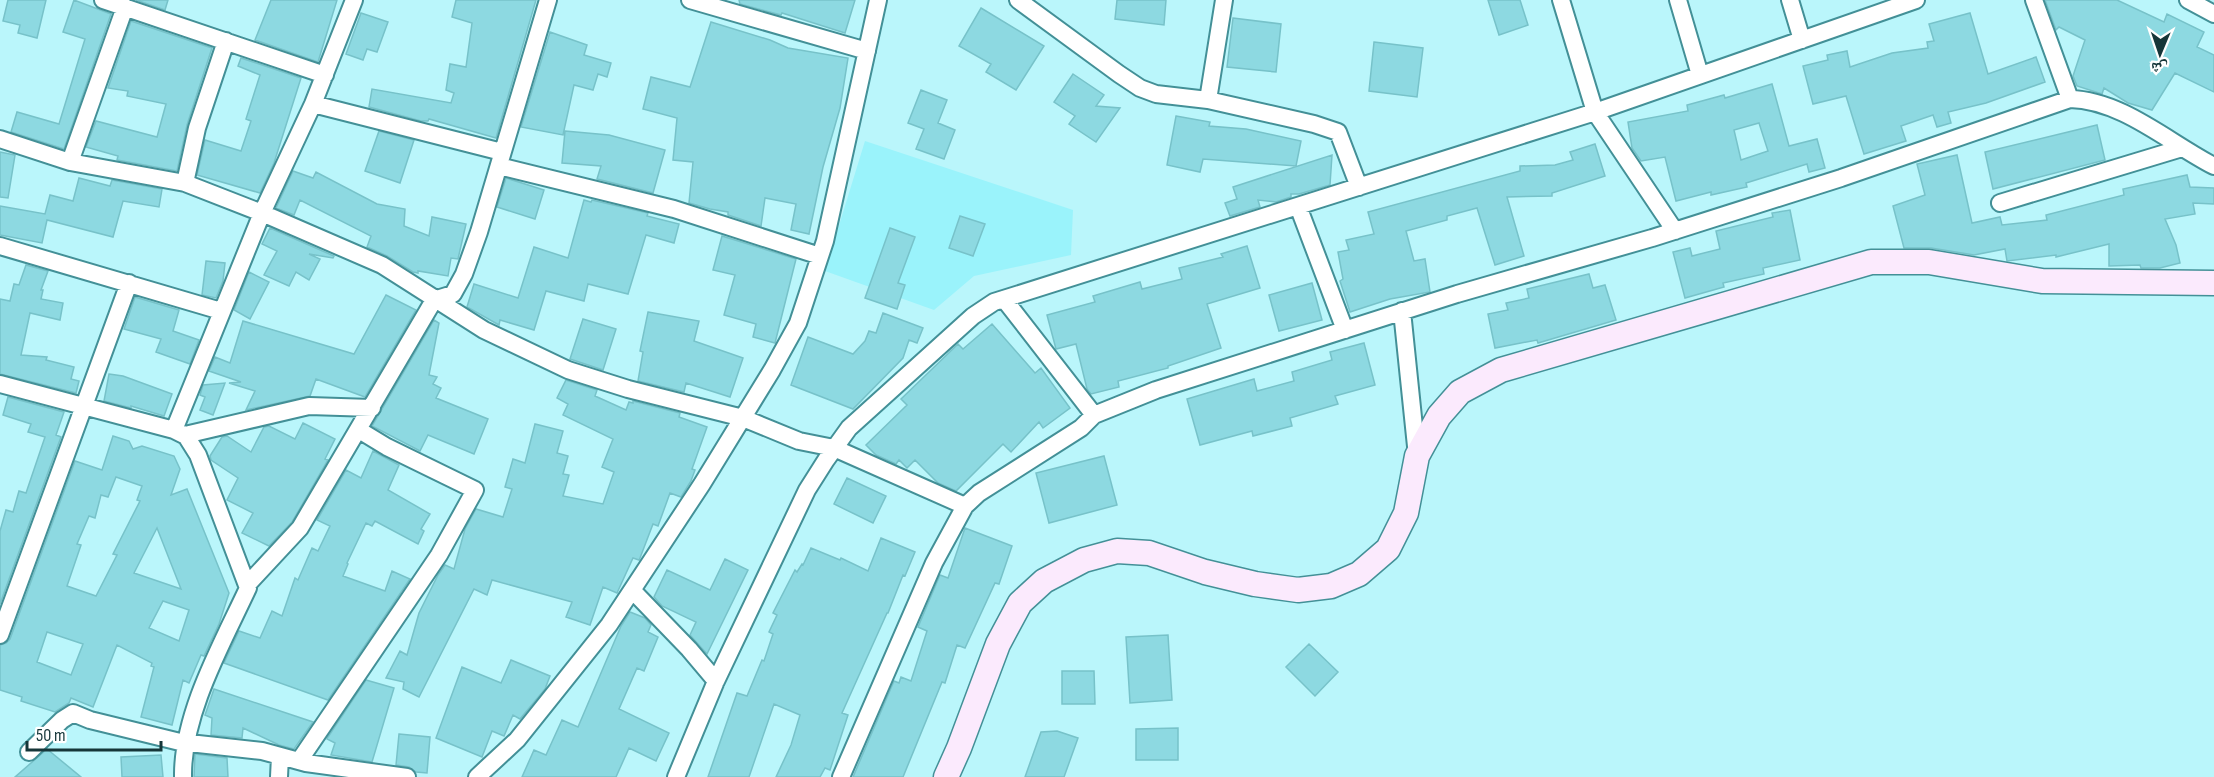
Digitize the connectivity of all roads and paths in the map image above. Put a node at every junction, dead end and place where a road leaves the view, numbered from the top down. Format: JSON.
{"nodes":[{"id":1,"x":103,"y":0,"type":"edge"},
{"id":2,"x":354,"y":0,"type":"edge"},
{"id":3,"x":548,"y":0,"type":"edge"},
{"id":4,"x":690,"y":0,"type":"edge"},
{"id":5,"x":878,"y":0,"type":"edge"},
{"id":6,"x":1018,"y":0,"type":"edge"},
{"id":7,"x":1224,"y":0,"type":"edge"},
{"id":8,"x":1561,"y":0,"type":"edge"},
{"id":9,"x":1678,"y":0,"type":"edge"},
{"id":10,"x":1790,"y":0,"type":"edge"},
{"id":11,"x":1916,"y":0,"type":"edge"},
{"id":12,"x":2034,"y":0,"type":"edge"},
{"id":13,"x":2188,"y":0,"type":"edge"},
{"id":14,"x":1899,"y":3,"type":"edge"},
{"id":15,"x":125,"y":7,"type":"junction"},
{"id":16,"x":2214,"y":14,"type":"edge"},
{"id":17,"x":1802,"y":40,"type":"junction"},
{"id":18,"x":226,"y":41,"type":"junction"},
{"id":19,"x":867,"y":51,"type":"junction"},
{"id":20,"x":325,"y":75,"type":"junction"},
{"id":21,"x":1700,"y":75,"type":"junction"},
{"id":22,"x":2070,"y":99,"type":"junction"},
{"id":23,"x":1208,"y":100,"type":"junction"},
{"id":24,"x":313,"y":104,"type":"junction"},
{"id":25,"x":1595,"y":112,"type":"junction"},
{"id":26,"x":0,"y":139,"type":"edge"},
{"id":27,"x":2182,"y":148,"type":"junction"},
{"id":28,"x":501,"y":159,"type":"junction"},
{"id":29,"x":70,"y":162,"type":"junction"},
{"id":30,"x":2214,"y":166,"type":"edge"},
{"id":31,"x":185,"y":183,"type":"junction"},
{"id":32,"x":1359,"y":187,"type":"junction"},
{"id":33,"x":2000,"y":203,"type":"dead end"},
{"id":34,"x":1298,"y":206,"type":"junction"},
{"id":35,"x":262,"y":213,"type":"junction"},
{"id":36,"x":1675,"y":231,"type":"junction"},
{"id":37,"x":0,"y":246,"type":"edge"},
{"id":38,"x":820,"y":256,"type":"junction"},
{"id":39,"x":129,"y":283,"type":"junction"},
{"id":40,"x":2214,"y":283,"type":"edge"},
{"id":41,"x":1004,"y":299,"type":"junction"},
{"id":42,"x":434,"y":300,"type":"junction"},
{"id":43,"x":221,"y":311,"type":"junction"},
{"id":44,"x":1402,"y":311,"type":"junction"},
{"id":45,"x":1345,"y":330,"type":"junction"},
{"id":46,"x":0,"y":384,"type":"edge"},
{"id":47,"x":85,"y":408,"type":"junction"},
{"id":48,"x":372,"y":408,"type":"junction"},
{"id":49,"x":1094,"y":416,"type":"junction"},
{"id":50,"x":743,"y":418,"type":"junction"},
{"id":51,"x":359,"y":430,"type":"junction"},
{"id":52,"x":179,"y":433,"type":"junction"},
{"id":53,"x":834,"y":448,"type":"junction"},
{"id":54,"x":1417,"y":456,"type":"junction"},
{"id":55,"x":964,"y":506,"type":"junction"},
{"id":56,"x":247,"y":585,"type":"junction"},
{"id":57,"x":632,"y":590,"type":"junction"},
{"id":58,"x":2,"y":627,"type":"edge"},
{"id":59,"x":716,"y":681,"type":"junction"},
{"id":60,"x":187,"y":743,"type":"junction"},
{"id":61,"x":29,"y":752,"type":"dead end"},
{"id":62,"x":280,"y":756,"type":"junction"},
{"id":63,"x":299,"y":761,"type":"junction"},
{"id":64,"x":183,"y":777,"type":"edge"},
{"id":65,"x":279,"y":777,"type":"edge"},
{"id":66,"x":407,"y":777,"type":"edge"},
{"id":67,"x":477,"y":777,"type":"edge"},
{"id":68,"x":676,"y":777,"type":"edge"},
{"id":69,"x":841,"y":777,"type":"edge"},
{"id":70,"x":946,"y":777,"type":"edge"}],
"edges":[{"from":1,"to":15,"type":"street"},
{"from":2,"to":20,"type":"street"},
{"from":3,"to":28,"type":"street"},
{"from":4,"to":19,"type":"street"},
{"from":5,"to":19,"type":"street"},
{"from":6,"to":23,"type":"street"},
{"from":7,"to":23,"type":"street"},
{"from":8,"to":25,"type":"street"},
{"from":9,"to":21,"type":"street"},
{"from":10,"to":17,"type":"street"},
{"from":11,"to":14,"type":"street"},
{"from":12,"to":22,"type":"street"},
{"from":13,"to":16,"type":"street"},
{"from":14,"to":17,"type":"street"},
{"from":15,"to":18,"type":"street"},
{"from":15,"to":29,"type":"street"},
{"from":17,"to":21,"type":"street"},
{"from":18,"to":20,"type":"street"},
{"from":18,"to":31,"type":"street"},
{"from":19,"to":38,"type":"street"},
{"from":20,"to":24,"type":"street"},
{"from":21,"to":25,"type":"street"},
{"from":22,"to":27,"type":"street"},
{"from":22,"to":36,"type":"street"},
{"from":23,"to":32,"type":"street"},
{"from":24,"to":28,"type":"street"},
{"from":24,"to":35,"type":"street"},
{"from":25,"to":32,"type":"street"},
{"from":25,"to":36,"type":"street"},
{"from":26,"to":29,"type":"street"},
{"from":27,"to":30,"type":"street"},
{"from":27,"to":33,"type":"street"},
{"from":28,"to":38,"type":"street"},
{"from":28,"to":42,"type":"street"},
{"from":29,"to":31,"type":"street"},
{"from":31,"to":35,"type":"street"},
{"from":32,"to":34,"type":"street"},
{"from":34,"to":41,"type":"street"},
{"from":34,"to":45,"type":"street"},
{"from":35,"to":42,"type":"street"},
{"from":35,"to":43,"type":"street"},
{"from":36,"to":44,"type":"street"},
{"from":37,"to":39,"type":"street"},
{"from":38,"to":50,"type":"street"},
{"from":39,"to":43,"type":"street"},
{"from":39,"to":47,"type":"street"},
{"from":40,"to":54,"type":"street"},
{"from":41,"to":49,"type":"street"},
{"from":41,"to":53,"type":"street"},
{"from":42,"to":48,"type":"street"},
{"from":42,"to":50,"type":"street"},
{"from":43,"to":52,"type":"street"},
{"from":44,"to":45,"type":"street"},
{"from":44,"to":54,"type":"street"},
{"from":45,"to":49,"type":"street"},
{"from":46,"to":47,"type":"street"},
{"from":47,"to":52,"type":"street"},
{"from":47,"to":58,"type":"street"},
{"from":48,"to":51,"type":"street"},
{"from":48,"to":52,"type":"street"},
{"from":49,"to":55,"type":"street"},
{"from":50,"to":53,"type":"street"},
{"from":50,"to":57,"type":"street"},
{"from":51,"to":56,"type":"street"},
{"from":51,"to":63,"type":"street"},
{"from":52,"to":56,"type":"street"},
{"from":53,"to":55,"type":"street"},
{"from":53,"to":59,"type":"street"},
{"from":54,"to":70,"type":"street"},
{"from":55,"to":69,"type":"street"},
{"from":56,"to":60,"type":"street"},
{"from":57,"to":59,"type":"street"},
{"from":57,"to":67,"type":"street"},
{"from":59,"to":68,"type":"street"},
{"from":60,"to":61,"type":"street"},
{"from":60,"to":62,"type":"street"},
{"from":60,"to":64,"type":"street"},
{"from":62,"to":63,"type":"street"},
{"from":62,"to":65,"type":"street"},
{"from":63,"to":66,"type":"street"}]}
